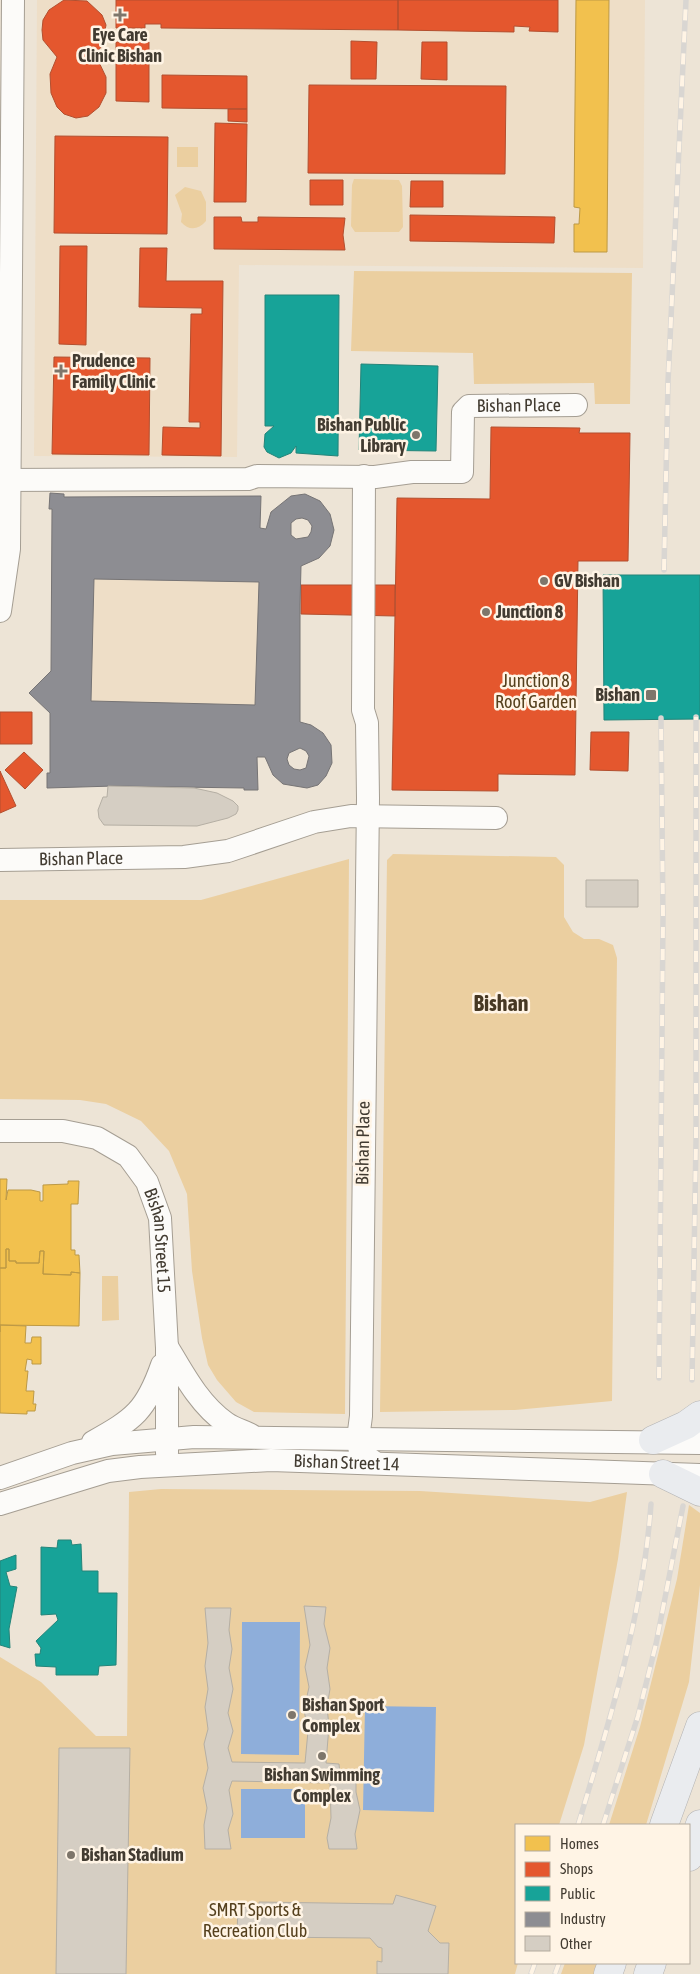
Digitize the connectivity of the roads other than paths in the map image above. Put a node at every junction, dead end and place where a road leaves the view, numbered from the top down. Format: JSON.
{"nodes":[{"id":1,"x":13,"y":0,"type":"edge"},
{"id":2,"x":576,"y":405,"type":"dead end"},
{"id":3,"x":5,"y":474,"type":"edge"},
{"id":4,"x":370,"y":476,"type":"junction"},
{"id":5,"x":0,"y":611,"type":"edge"},
{"id":6,"x":368,"y":816,"type":"junction"},
{"id":7,"x":496,"y":818,"type":"dead end"},
{"id":8,"x":0,"y":860,"type":"edge"},
{"id":9,"x":0,"y":1131,"type":"edge"},
{"id":10,"x":167,"y":1348,"type":"junction"},
{"id":11,"x":700,"y":1415,"type":"edge"},
{"id":12,"x":257,"y":1438,"type":"junction"},
{"id":13,"x":167,"y":1439,"type":"junction"},
{"id":14,"x":358,"y":1439,"type":"junction"},
{"id":15,"x":653,"y":1440,"type":"junction"},
{"id":16,"x":700,"y":1443,"type":"edge"},
{"id":17,"x":72,"y":1453,"type":"junction"},
{"id":18,"x":374,"y":1462,"type":"junction"},
{"id":19,"x":166,"y":1467,"type":"junction"},
{"id":20,"x":663,"y":1474,"type":"junction"},
{"id":21,"x":700,"y":1475,"type":"edge"},
{"id":22,"x":0,"y":1478,"type":"edge"},
{"id":23,"x":700,"y":1492,"type":"edge"},
{"id":24,"x":0,"y":1504,"type":"edge"},
{"id":25,"x":700,"y":1726,"type":"edge"},
{"id":26,"x":664,"y":1824,"type":"edge"},
{"id":27,"x":700,"y":1824,"type":"edge"},
{"id":28,"x":690,"y":1853,"type":"edge"}],
"edges":[{"from":1,"to":3,"type":"street"},
{"from":2,"to":4,"type":"street","name":"Bishan Place"},
{"from":3,"to":4,"type":"street","name":"Bishan Place"},
{"from":3,"to":5,"type":"street"},
{"from":4,"to":6,"type":"street","name":"Bishan Place"},
{"from":6,"to":7,"type":"street","name":"Bishan Place"},
{"from":6,"to":8,"type":"street","name":"Bishan Place"},
{"from":6,"to":14,"type":"street","name":"Bishan Place"},
{"from":9,"to":10,"type":"street","name":"Bishan Street 15"},
{"from":10,"to":12,"type":"street"},
{"from":10,"to":13,"type":"street","name":"Bishan Street 15"},
{"from":10,"to":17,"type":"street"},
{"from":11,"to":15,"type":"main road"},
{"from":12,"to":13,"type":"street","name":"Bishan Street 14"},
{"from":12,"to":14,"type":"street","name":"Bishan Street 14"},
{"from":13,"to":17,"type":"street","name":"Bishan Street 14"},
{"from":13,"to":19,"type":"street","name":"Bishan Street 15"},
{"from":14,"to":15,"type":"street","name":"Bishan Street 14"},
{"from":14,"to":18,"type":"street"},
{"from":15,"to":16,"type":"street","name":"Bishan Street 14"},
{"from":17,"to":22,"type":"street","name":"Bishan Street 14"},
{"from":18,"to":19,"type":"street","name":"Bishan Street 14"},
{"from":18,"to":20,"type":"street","name":"Bishan Street 14"},
{"from":19,"to":24,"type":"street","name":"Bishan Street 14"},
{"from":20,"to":21,"type":"street","name":"Bishan Street 14"},
{"from":20,"to":23,"type":"main road"},
{"from":25,"to":26,"type":"main road"},
{"from":27,"to":28,"type":"main road"}]}
